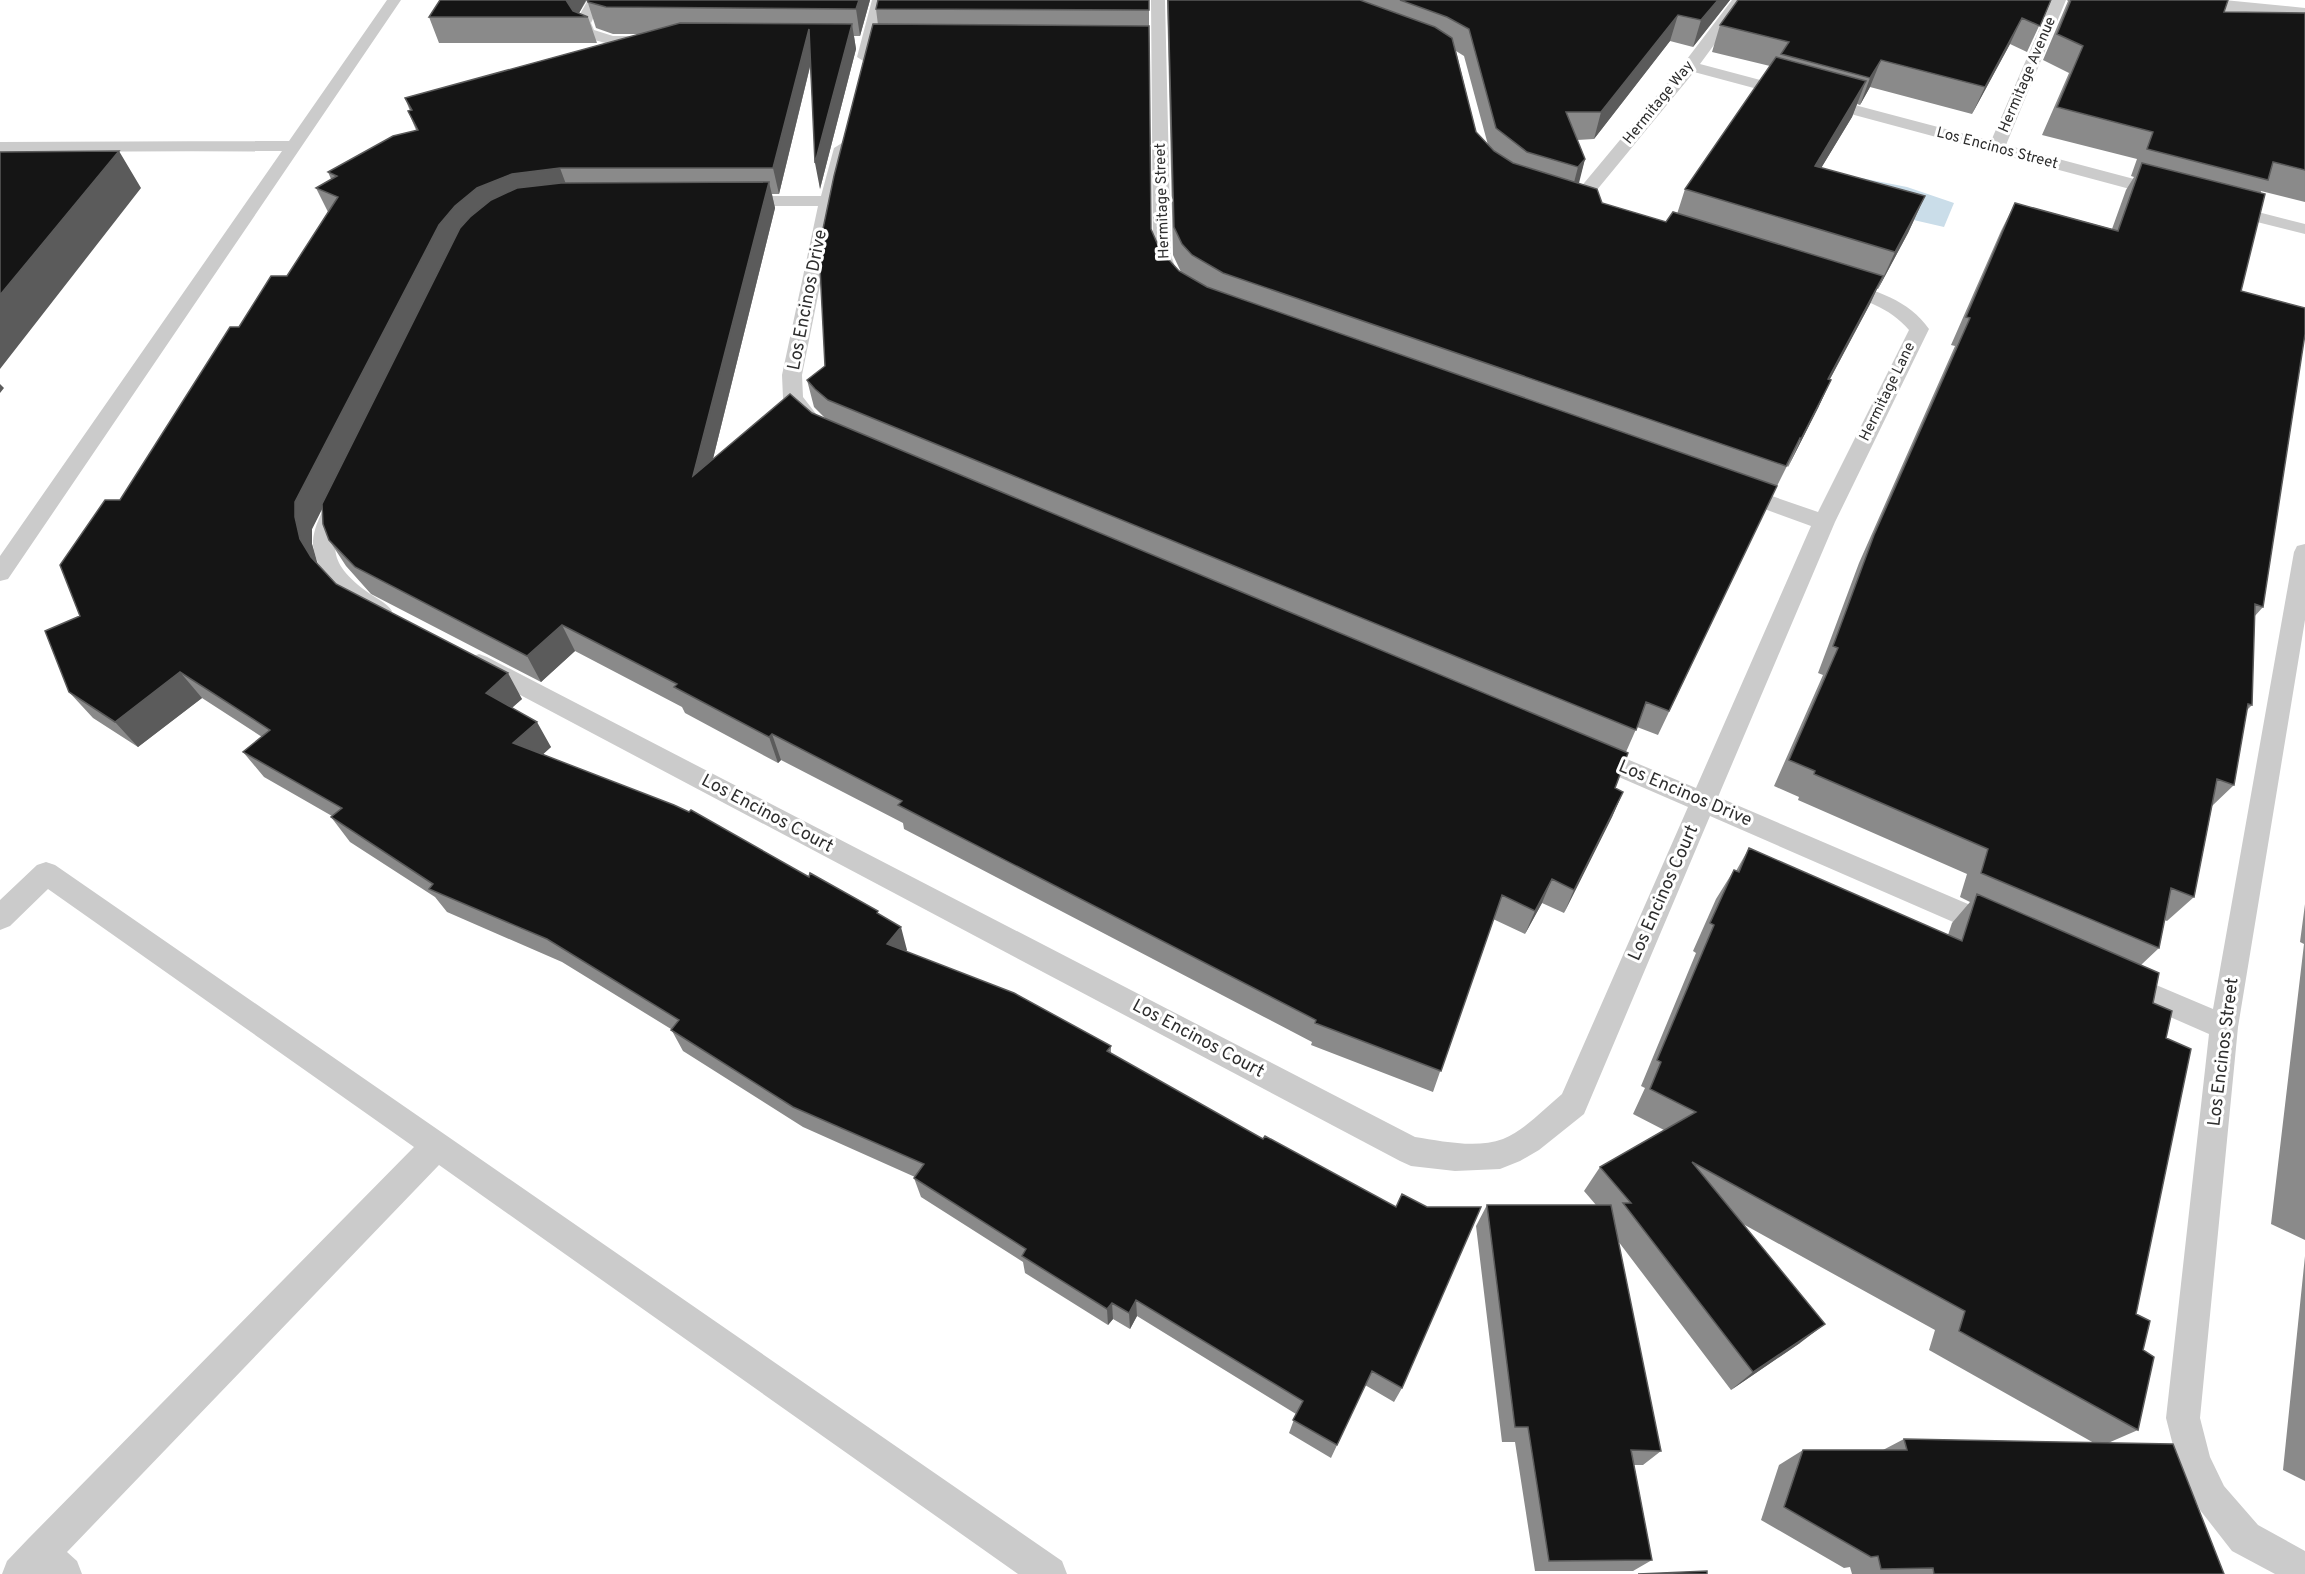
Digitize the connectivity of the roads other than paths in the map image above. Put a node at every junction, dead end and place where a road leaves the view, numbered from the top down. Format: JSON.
{"nodes":[{"id":1,"x":394,"y":0,"type":"edge"},
{"id":2,"x":595,"y":0,"type":"edge"},
{"id":3,"x":879,"y":0,"type":"edge"},
{"id":4,"x":1158,"y":0,"type":"edge"},
{"id":5,"x":1740,"y":0,"type":"edge"},
{"id":6,"x":2059,"y":0,"type":"edge"},
{"id":7,"x":2199,"y":0,"type":"edge"},
{"id":8,"x":2305,"y":14,"type":"edge"},
{"id":9,"x":670,"y":41,"type":"edge"},
{"id":10,"x":1690,"y":66,"type":"junction"},
{"id":11,"x":860,"y":76,"type":"edge"},
{"id":12,"x":848,"y":122,"type":"edge"},
{"id":13,"x":293,"y":146,"type":"junction"},
{"id":14,"x":0,"y":147,"type":"edge"},
{"id":15,"x":1996,"y":149,"type":"junction"},
{"id":16,"x":2179,"y":197,"type":"edge"},
{"id":17,"x":1555,"y":198,"type":"edge"},
{"id":18,"x":711,"y":201,"type":"edge"},
{"id":19,"x":828,"y":201,"type":"junction"},
{"id":20,"x":1576,"y":204,"type":"junction"},
{"id":21,"x":2213,"y":206,"type":"edge"},
{"id":22,"x":1599,"y":211,"type":"edge"},
{"id":23,"x":2305,"y":229,"type":"edge"},
{"id":24,"x":1824,"y":281,"type":"edge"},
{"id":25,"x":1189,"y":293,"type":"edge"},
{"id":26,"x":826,"y":433,"type":"edge"},
{"id":27,"x":352,"y":477,"type":"edge"},
{"id":28,"x":1722,"y":486,"type":"edge"},
{"id":29,"x":1824,"y":522,"type":"junction"},
{"id":30,"x":2305,"y":552,"type":"edge"},
{"id":31,"x":3,"y":565,"type":"edge"},
{"id":32,"x":405,"y":624,"type":"edge"},
{"id":33,"x":458,"y":651,"type":"edge"},
{"id":34,"x":1572,"y":746,"type":"edge"},
{"id":35,"x":1704,"y":801,"type":"junction"},
{"id":36,"x":0,"y":918,"type":"edge"},
{"id":37,"x":2019,"y":938,"type":"edge"},
{"id":38,"x":2105,"y":975,"type":"edge"},
{"id":39,"x":2224,"y":1027,"type":"junction"},
{"id":40,"x":436,"y":1146,"type":"junction"},
{"id":41,"x":42,"y":1567,"type":"edge"},
{"id":42,"x":2305,"y":1571,"type":"edge"},
{"id":43,"x":1049,"y":1574,"type":"edge"}],
"edges":[{"from":1,"to":13,"type":"lane"},
{"from":2,"to":9,"type":"lane"},
{"from":3,"to":11,"type":"lane"},
{"from":4,"to":25,"type":"lane","name":"Hermitage Street"},
{"from":5,"to":10,"type":"lane","name":"Hermitage Way"},
{"from":6,"to":15,"type":"lane","name":"Hermitage Avenue"},
{"from":7,"to":8,"type":"street"},
{"from":10,"to":15,"type":"lane","name":"Los Encinos Street"},
{"from":10,"to":20,"type":"lane","name":"Hermitage Way"},
{"from":12,"to":19,"type":"lane","name":"Los Encinos Drive"},
{"from":13,"to":14,"type":"lane"},
{"from":13,"to":31,"type":"lane"},
{"from":15,"to":16,"type":"lane","name":"Los Encinos Street"},
{"from":17,"to":20,"type":"lane"},
{"from":18,"to":19,"type":"lane"},
{"from":19,"to":26,"type":"lane","name":"Los Encinos Drive"},
{"from":20,"to":22,"type":"lane"},
{"from":21,"to":23,"type":"lane"},
{"from":24,"to":29,"type":"lane","name":"Hermitage Lane"},
{"from":27,"to":32,"type":"lane"},
{"from":28,"to":29,"type":"lane"},
{"from":29,"to":35,"type":"lane","name":"Hermitage Lane"},
{"from":30,"to":39,"type":"lane","name":"Los Encinos Street"},
{"from":33,"to":35,"type":"lane","name":"Los Encinos Court"},
{"from":34,"to":35,"type":"lane","name":"Los Encinos Drive"},
{"from":35,"to":37,"type":"lane","name":"Los Encinos Drive"},
{"from":36,"to":40,"type":"lane"},
{"from":38,"to":39,"type":"lane"},
{"from":39,"to":42,"type":"lane","name":"Los Encinos Street"},
{"from":40,"to":41,"type":"lane"},
{"from":40,"to":43,"type":"lane"}]}
